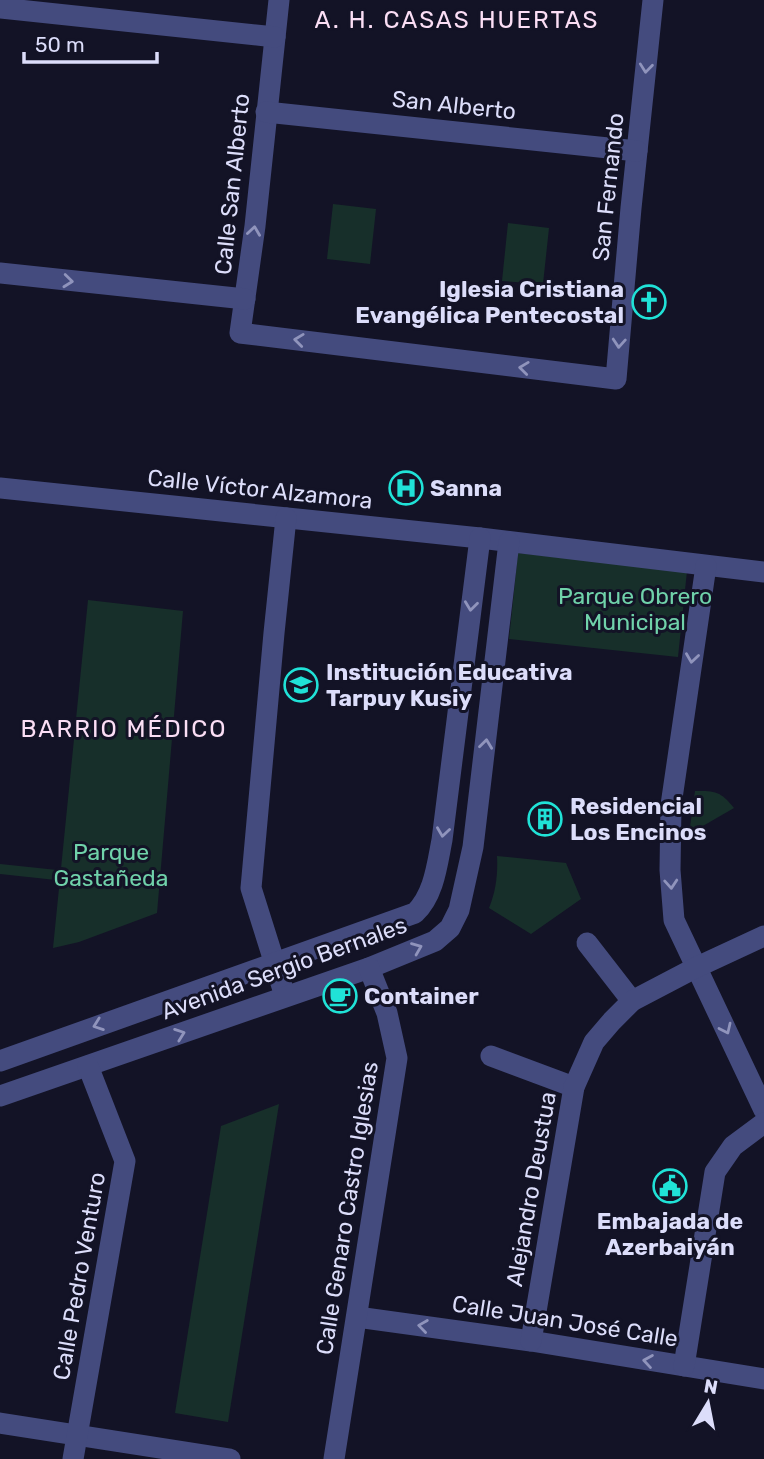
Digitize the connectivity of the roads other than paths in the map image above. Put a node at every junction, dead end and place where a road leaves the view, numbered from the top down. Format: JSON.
{"nodes":[{"id":1,"x":279,"y":0,"type":"edge"},
{"id":2,"x":653,"y":0,"type":"edge"},
{"id":3,"x":0,"y":8,"type":"edge"},
{"id":4,"x":275,"y":37,"type":"junction"},
{"id":5,"x":266,"y":112,"type":"junction"},
{"id":6,"x":637,"y":151,"type":"junction"},
{"id":7,"x":0,"y":273,"type":"edge"},
{"id":8,"x":245,"y":299,"type":"junction"},
{"id":9,"x":240,"y":333,"type":"joint"},
{"id":10,"x":0,"y":488,"type":"edge"},
{"id":11,"x":286,"y":518,"type":"junction"},
{"id":12,"x":480,"y":538,"type":"junction"},
{"id":13,"x":509,"y":542,"type":"junction"},
{"id":14,"x":706,"y":566,"type":"junction"},
{"id":15,"x":764,"y":572,"type":"edge"},
{"id":16,"x":424,"y":900,"type":"junction"},
{"id":17,"x":457,"y":914,"type":"junction"},
{"id":18,"x":764,"y":936,"type":"edge"},
{"id":19,"x":587,"y":943,"type":"dead end"},
{"id":20,"x":274,"y":962,"type":"junction"},
{"id":21,"x":369,"y":968,"type":"junction"},
{"id":22,"x":695,"y":968,"type":"junction"},
{"id":23,"x":285,"y":996,"type":"junction"},
{"id":24,"x":632,"y":1001,"type":"junction"},
{"id":25,"x":140,"y":1011,"type":"junction"},
{"id":26,"x":153,"y":1044,"type":"junction"},
{"id":27,"x":491,"y":1056,"type":"dead end"},
{"id":28,"x":0,"y":1061,"type":"edge"},
{"id":29,"x":88,"y":1066,"type":"junction"},
{"id":30,"x":574,"y":1087,"type":"junction"},
{"id":31,"x":0,"y":1096,"type":"edge"},
{"id":32,"x":764,"y":1110,"type":"edge"},
{"id":33,"x":764,"y":1123,"type":"edge"},
{"id":34,"x":358,"y":1317,"type":"junction"},
{"id":35,"x":531,"y":1341,"type":"junction"},
{"id":36,"x":684,"y":1366,"type":"junction"},
{"id":37,"x":764,"y":1379,"type":"edge"},
{"id":38,"x":0,"y":1423,"type":"edge"},
{"id":39,"x":77,"y":1435,"type":"junction"},
{"id":40,"x":74,"y":1459,"type":"edge"},
{"id":41,"x":230,"y":1459,"type":"edge"},
{"id":42,"x":334,"y":1459,"type":"edge"}],
"edges":[{"from":1,"to":4,"type":"street","name":"Calle San Alberto"},
{"from":2,"to":6,"type":"street","name":"San Fernando","one_way":true},
{"from":3,"to":4,"type":"street"},
{"from":4,"to":5,"type":"street","name":"Calle San Alberto"},
{"from":5,"to":6,"type":"street","name":"San Alberto"},
{"from":8,"to":5,"type":"street","name":"Calle San Alberto","one_way":true},
{"from":6,"to":9,"type":"street","name":"San Fernando","one_way":true},
{"from":7,"to":8,"type":"street","one_way":true},
{"from":8,"to":9,"type":"street","name":"Calle San Alberto"},
{"from":10,"to":11,"type":"street","name":"Calle Víctor Alzamora"},
{"from":11,"to":12,"type":"street","name":"Calle Víctor Alzamora"},
{"from":11,"to":20,"type":"street"},
{"from":12,"to":13,"type":"street","name":"Calle Víctor Alzamora"},
{"from":12,"to":16,"type":"street","name":"Avenida Sergio Bernales","one_way":true},
{"from":13,"to":14,"type":"street","name":"Calle Víctor Alzamora"},
{"from":17,"to":13,"type":"street","name":"Avenida Sergio Bernales","one_way":true},
{"from":14,"to":15,"type":"street","name":"Calle Víctor Alzamora"},
{"from":14,"to":22,"type":"street","one_way":true},
{"from":16,"to":17,"type":"street"},
{"from":16,"to":20,"type":"street","name":"Avenida Sergio Bernales"},
{"from":21,"to":17,"type":"street","name":"Avenida Sergio Bernales","one_way":true},
{"from":18,"to":22,"type":"street","name":"Alejandro Deustua"},
{"from":19,"to":24,"type":"street"},
{"from":20,"to":23,"type":"street"},
{"from":20,"to":25,"type":"street","name":"Avenida Sergio Bernales"},
{"from":21,"to":23,"type":"street","name":"Avenida Sergio Bernales"},
{"from":21,"to":34,"type":"street","name":"Calle Genaro Castro Iglesias"},
{"from":22,"to":24,"type":"street","name":"Alejandro Deustua"},
{"from":22,"to":32,"type":"street","one_way":true},
{"from":26,"to":23,"type":"street","name":"Avenida Sergio Bernales","one_way":true},
{"from":24,"to":30,"type":"street","name":"Alejandro Deustua"},
{"from":25,"to":26,"type":"street"},
{"from":25,"to":28,"type":"street","name":"Avenida Sergio Bernales","one_way":true},
{"from":26,"to":29,"type":"street","name":"Avenida Sergio Bernales"},
{"from":27,"to":30,"type":"street"},
{"from":29,"to":31,"type":"street","name":"Avenida Sergio Bernales"},
{"from":29,"to":39,"type":"street","name":"Calle Pedro Venturo"},
{"from":30,"to":35,"type":"street","name":"Alejandro Deustua"},
{"from":33,"to":36,"type":"street"},
{"from":35,"to":34,"type":"street","name":"Calle Juan José Calle","one_way":true},
{"from":34,"to":42,"type":"street","name":"Calle Genaro Castro Iglesias"},
{"from":36,"to":35,"type":"street","name":"Calle Juan José Calle","one_way":true},
{"from":36,"to":37,"type":"street","name":"Calle Juan José Calle"},
{"from":38,"to":39,"type":"street"},
{"from":39,"to":40,"type":"street","name":"Calle Pedro Venturo"},
{"from":39,"to":41,"type":"street"}]}
